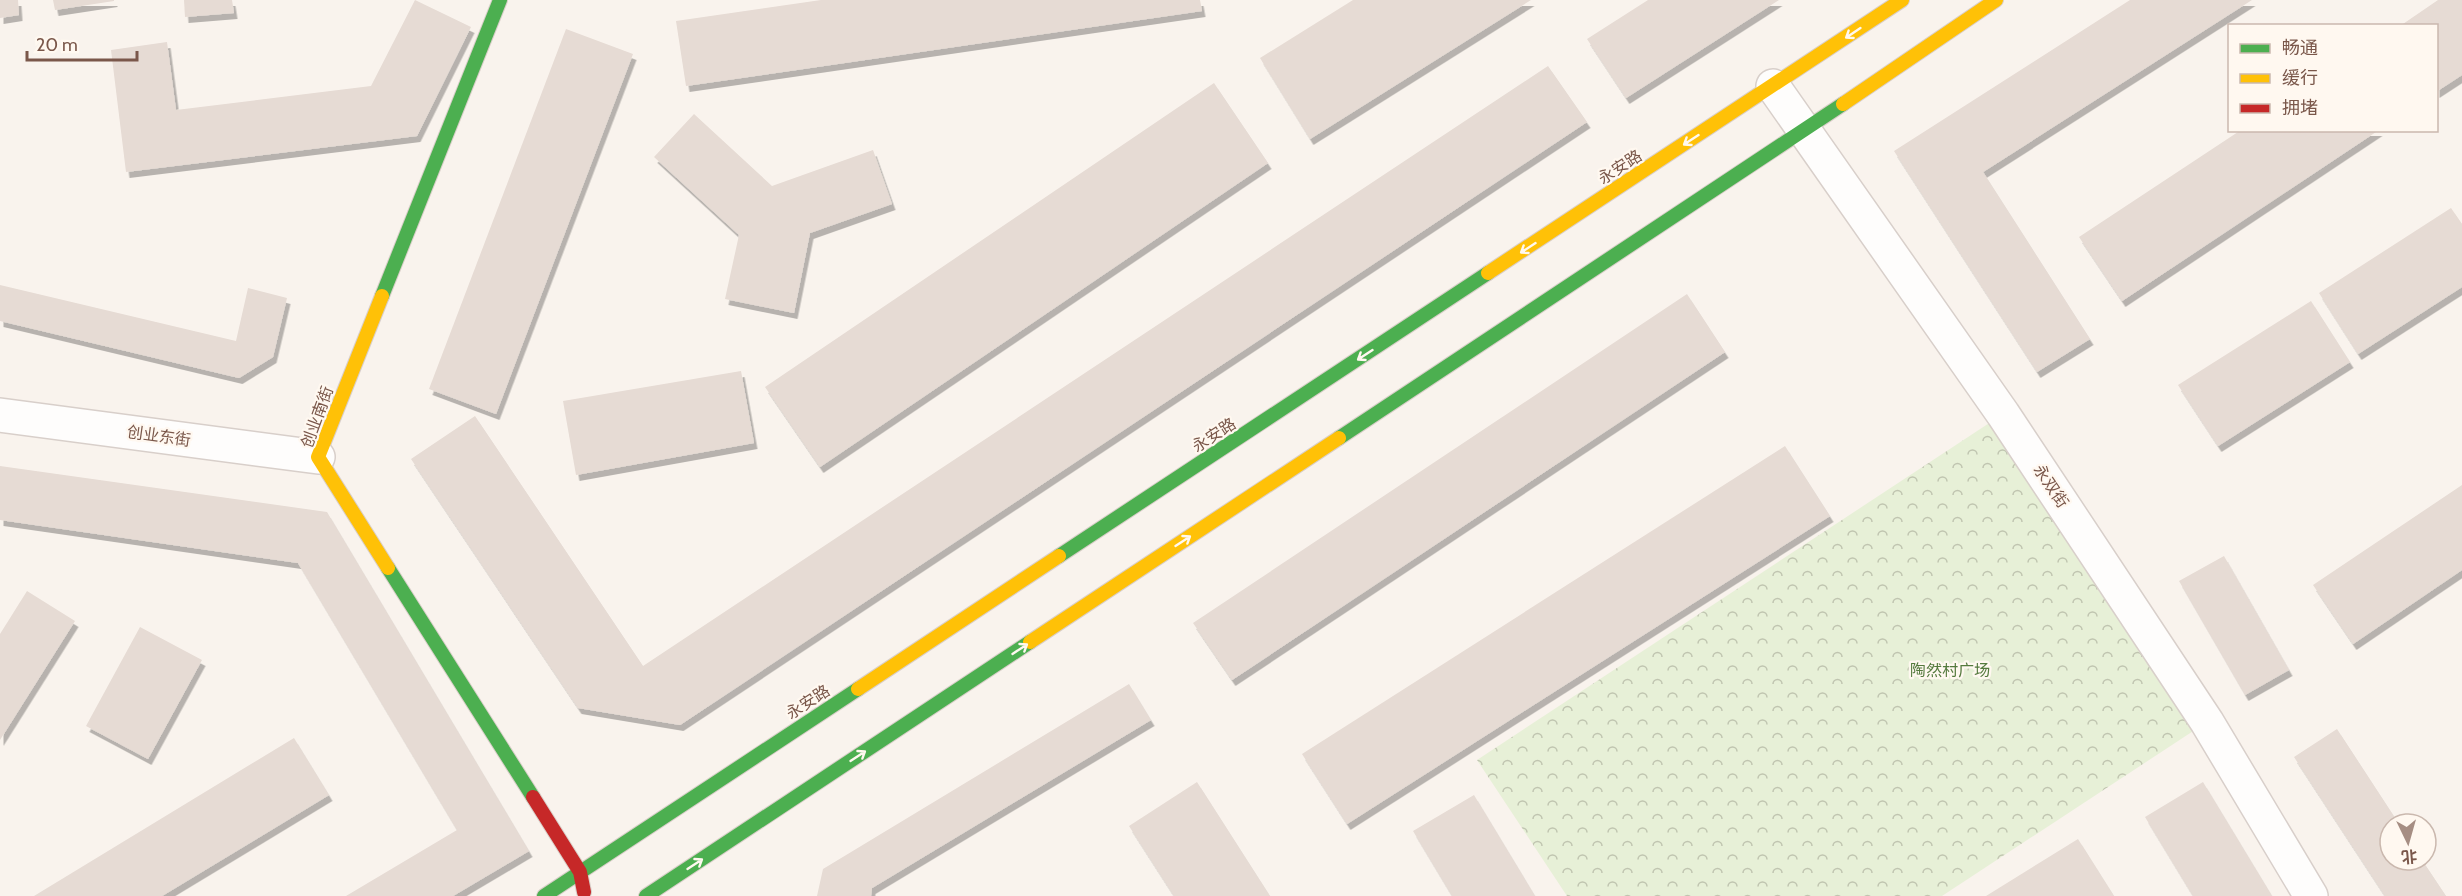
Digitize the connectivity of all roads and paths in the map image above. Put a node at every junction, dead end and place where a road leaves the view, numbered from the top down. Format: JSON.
{"nodes":[{"id":1,"x":500,"y":0,"type":"edge"},
{"id":2,"x":1902,"y":0,"type":"edge"},
{"id":3,"x":1996,"y":0,"type":"edge"},
{"id":4,"x":1773,"y":86,"type":"junction"},
{"id":5,"x":1803,"y":131,"type":"junction"},
{"id":6,"x":0,"y":415,"type":"edge"},
{"id":7,"x":318,"y":457,"type":"junction"},
{"id":8,"x":580,"y":872,"type":"junction"},
{"id":9,"x":544,"y":896,"type":"edge"},
{"id":10,"x":585,"y":896,"type":"edge"},
{"id":11,"x":646,"y":896,"type":"edge"},
{"id":12,"x":2312,"y":896,"type":"edge"}],
"edges":[{"from":1,"to":7,"type":"street","name":"创业南街"},
{"from":2,"to":4,"type":"street","name":"永安路","one_way":true},
{"from":3,"to":5,"type":"street"},
{"from":4,"to":5,"type":"street","name":"永双街"},
{"from":4,"to":8,"type":"street","name":"永安路","one_way":true},
{"from":11,"to":5,"type":"street","one_way":true},
{"from":5,"to":12,"type":"street","name":"永双街"},
{"from":6,"to":7,"type":"street","name":"创业东街"},
{"from":7,"to":8,"type":"street","name":"创业南街"},
{"from":8,"to":9,"type":"street","name":"永安路"},
{"from":8,"to":10,"type":"street"}]}
